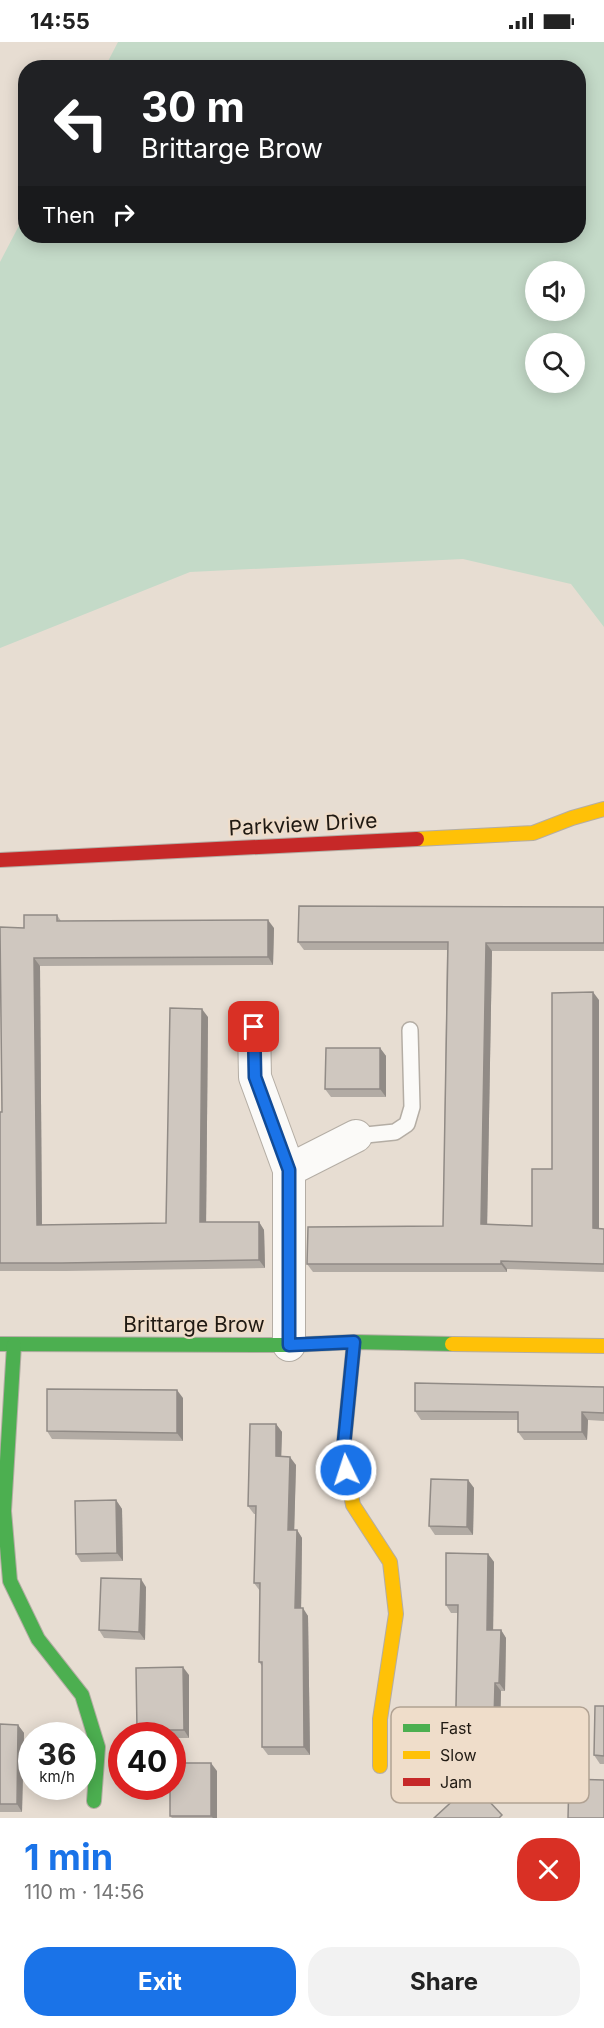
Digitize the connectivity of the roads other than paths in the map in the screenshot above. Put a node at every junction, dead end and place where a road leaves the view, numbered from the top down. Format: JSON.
{"nodes":[{"id":1,"x":604,"y":809,"type":"edge"},
{"id":2,"x":0,"y":861,"type":"edge"},
{"id":3,"x":254,"y":1027,"type":"dead end"},
{"id":4,"x":410,"y":1030,"type":"dead end"},
{"id":5,"x":356,"y":1136,"type":"joint"},
{"id":6,"x":289,"y":1170,"type":"junction"},
{"id":7,"x":354,"y":1342,"type":"junction"},
{"id":8,"x":7,"y":1344,"type":"edge"},
{"id":9,"x":289,"y":1345,"type":"junction"},
{"id":10,"x":604,"y":1346,"type":"edge"},
{"id":11,"x":380,"y":1766,"type":"dead end"},
{"id":12,"x":94,"y":1801,"type":"dead end"}],
"edges":[{"from":1,"to":2,"type":"street","name":"Parkview Drive"},
{"from":3,"to":6,"type":"street"},
{"from":4,"to":5,"type":"lane"},
{"from":5,"to":6,"type":"street"},
{"from":6,"to":9,"type":"street"},
{"from":7,"to":9,"type":"street","name":"Brittarge Brow"},
{"from":7,"to":10,"type":"street","name":"Brittarge Brow"},
{"from":7,"to":11,"type":"street"},
{"from":8,"to":9,"type":"street","name":"Brittarge Brow"},
{"from":8,"to":12,"type":"street"}]}
